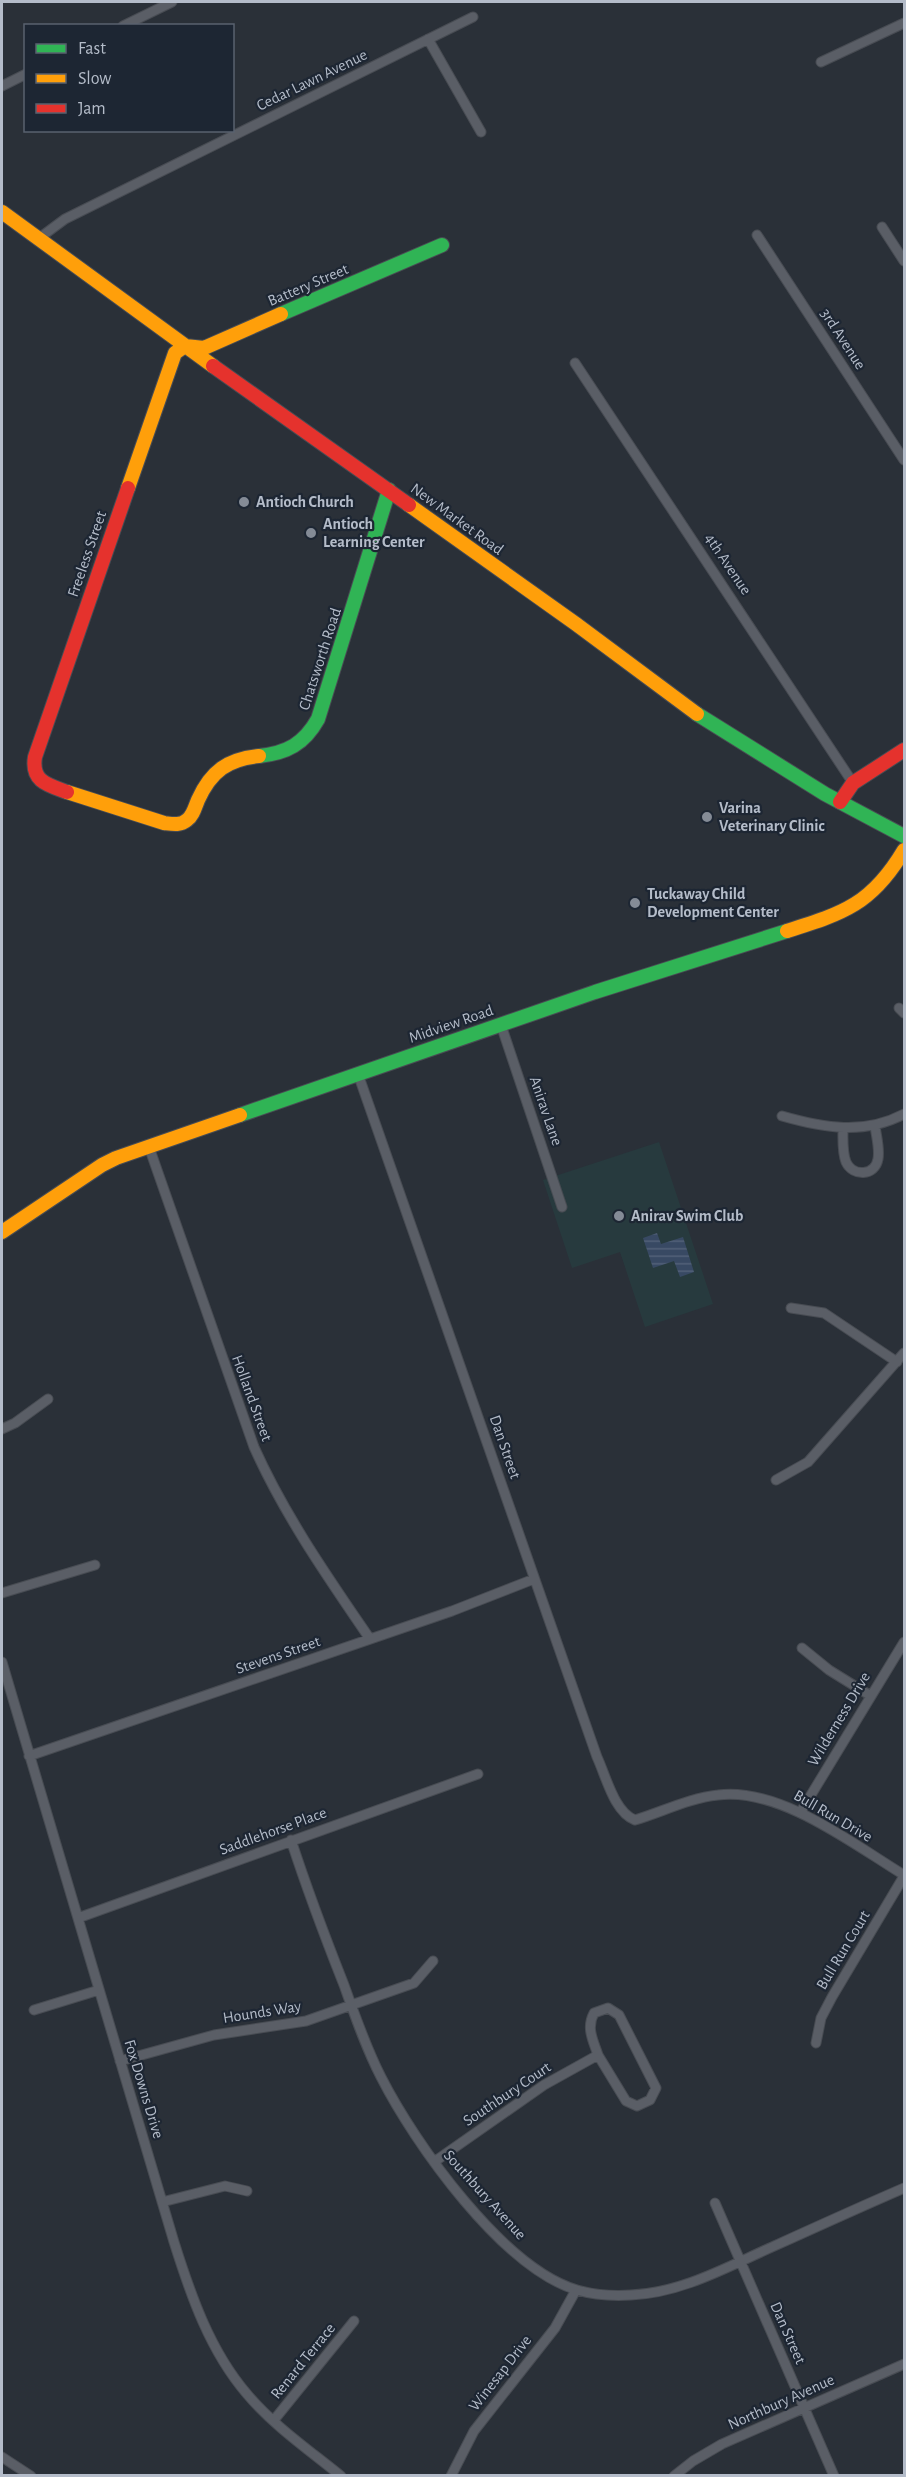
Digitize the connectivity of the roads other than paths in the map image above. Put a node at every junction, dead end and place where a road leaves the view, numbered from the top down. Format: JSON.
{"nodes":[{"id":1,"x":172,"y":2,"type":"edge"},
{"id":2,"x":473,"y":17,"type":"dead end"},
{"id":3,"x":904,"y":23,"type":"edge"},
{"id":4,"x":127,"y":24,"type":"edge"},
{"id":5,"x":428,"y":39,"type":"junction"},
{"id":6,"x":821,"y":62,"type":"dead end"},
{"id":7,"x":24,"y":75,"type":"edge"},
{"id":8,"x":2,"y":86,"type":"edge"},
{"id":9,"x":481,"y":132,"type":"dead end"},
{"id":10,"x":2,"y":212,"type":"edge"},
{"id":11,"x":882,"y":227,"type":"dead end"},
{"id":12,"x":757,"y":235,"type":"dead end"},
{"id":13,"x":38,"y":239,"type":"junction"},
{"id":14,"x":442,"y":245,"type":"dead end"},
{"id":15,"x":904,"y":261,"type":"edge"},
{"id":16,"x":185,"y":346,"type":"junction"},
{"id":17,"x":575,"y":363,"type":"dead end"},
{"id":18,"x":904,"y":460,"type":"edge"},
{"id":19,"x":389,"y":490,"type":"junction"},
{"id":20,"x":904,"y":750,"type":"edge"},
{"id":21,"x":36,"y":777,"type":"joint"},
{"id":22,"x":853,"y":783,"type":"junction"},
{"id":23,"x":840,"y":802,"type":"junction"},
{"id":24,"x":904,"y":836,"type":"edge"},
{"id":25,"x":904,"y":850,"type":"edge"},
{"id":26,"x":501,"y":1025,"type":"junction"},
{"id":27,"x":358,"y":1074,"type":"junction"},
{"id":28,"x":904,"y":1114,"type":"edge"},
{"id":29,"x":782,"y":1116,"type":"dead end"},
{"id":30,"x":875,"y":1125,"type":"junction"},
{"id":31,"x":843,"y":1128,"type":"junction"},
{"id":32,"x":149,"y":1147,"type":"junction"},
{"id":33,"x":562,"y":1207,"type":"dead end"},
{"id":34,"x":2,"y":1232,"type":"edge"},
{"id":35,"x":791,"y":1308,"type":"dead end"},
{"id":36,"x":904,"y":1353,"type":"edge"},
{"id":37,"x":897,"y":1362,"type":"junction"},
{"id":38,"x":48,"y":1399,"type":"dead end"},
{"id":39,"x":2,"y":1429,"type":"edge"},
{"id":40,"x":776,"y":1480,"type":"dead end"},
{"id":41,"x":95,"y":1565,"type":"dead end"},
{"id":42,"x":534,"y":1579,"type":"junction"},
{"id":43,"x":2,"y":1593,"type":"edge"},
{"id":44,"x":369,"y":1639,"type":"junction"},
{"id":45,"x":904,"y":1642,"type":"edge"},
{"id":46,"x":802,"y":1648,"type":"dead end"},
{"id":47,"x":2,"y":1662,"type":"edge"},
{"id":48,"x":871,"y":1696,"type":"junction"},
{"id":49,"x":29,"y":1756,"type":"junction"},
{"id":50,"x":478,"y":1774,"type":"dead end"},
{"id":51,"x":800,"y":1813,"type":"junction"},
{"id":52,"x":637,"y":1820,"type":"joint"},
{"id":53,"x":291,"y":1840,"type":"junction"},
{"id":54,"x":904,"y":1876,"type":"edge"},
{"id":55,"x":78,"y":1918,"type":"junction"},
{"id":56,"x":433,"y":1961,"type":"dead end"},
{"id":57,"x":99,"y":1990,"type":"junction"},
{"id":58,"x":351,"y":2004,"type":"junction"},
{"id":59,"x":34,"y":2010,"type":"dead end"},
{"id":60,"x":816,"y":2043,"type":"dead end"},
{"id":61,"x":598,"y":2055,"type":"junction"},
{"id":62,"x":120,"y":2061,"type":"junction"},
{"id":63,"x":434,"y":2162,"type":"junction"},
{"id":64,"x":904,"y":2188,"type":"edge"},
{"id":65,"x":247,"y":2191,"type":"dead end"},
{"id":66,"x":162,"y":2202,"type":"junction"},
{"id":67,"x":715,"y":2203,"type":"dead end"},
{"id":68,"x":740,"y":2261,"type":"junction"},
{"id":69,"x":576,"y":2290,"type":"junction"},
{"id":70,"x":354,"y":2321,"type":"dead end"},
{"id":71,"x":904,"y":2364,"type":"edge"},
{"id":72,"x":804,"y":2408,"type":"junction"},
{"id":73,"x":274,"y":2420,"type":"junction"},
{"id":74,"x":2,"y":2457,"type":"edge"},
{"id":75,"x":32,"y":2475,"type":"edge"},
{"id":76,"x":341,"y":2475,"type":"edge"},
{"id":77,"x":451,"y":2475,"type":"edge"},
{"id":78,"x":674,"y":2475,"type":"edge"},
{"id":79,"x":834,"y":2475,"type":"edge"}],
"edges":[{"from":1,"to":4,"type":"street"},
{"from":2,"to":5,"type":"street","name":"Cedar Lawn Avenue"},
{"from":3,"to":6,"type":"street"},
{"from":5,"to":9,"type":"street"},
{"from":5,"to":13,"type":"street","name":"Cedar Lawn Avenue"},
{"from":7,"to":8,"type":"street"},
{"from":10,"to":13,"type":"street","name":"New Market Road"},
{"from":11,"to":15,"type":"street"},
{"from":12,"to":18,"type":"street","name":"3rd Avenue"},
{"from":13,"to":16,"type":"street","name":"New Market Road"},
{"from":14,"to":16,"type":"street","name":"Battery Street"},
{"from":16,"to":19,"type":"street","name":"New Market Road"},
{"from":16,"to":21,"type":"street","name":"Freeless Street"},
{"from":17,"to":22,"type":"street","name":"4th Avenue"},
{"from":19,"to":21,"type":"street","name":"Chatsworth Road"},
{"from":19,"to":23,"type":"street","name":"New Market Road"},
{"from":20,"to":22,"type":"street"},
{"from":22,"to":23,"type":"street"},
{"from":23,"to":24,"type":"street","name":"New Market Road"},
{"from":25,"to":26,"type":"street","name":"Midview Road"},
{"from":26,"to":27,"type":"street","name":"Midview Road"},
{"from":26,"to":33,"type":"street","name":"Anirav Lane"},
{"from":27,"to":32,"type":"street","name":"Midview Road"},
{"from":27,"to":42,"type":"street","name":"Dan Street"},
{"from":28,"to":30,"type":"street"},
{"from":29,"to":31,"type":"street"},
{"from":30,"to":31,"type":"street"},
{"from":30,"to":31,"type":"street"},
{"from":32,"to":34,"type":"street","name":"Midview Road"},
{"from":32,"to":44,"type":"street","name":"Holland Street"},
{"from":35,"to":37,"type":"street"},
{"from":36,"to":37,"type":"street"},
{"from":37,"to":40,"type":"street"},
{"from":38,"to":39,"type":"street"},
{"from":41,"to":43,"type":"street"},
{"from":42,"to":44,"type":"street","name":"Stevens Street"},
{"from":42,"to":52,"type":"street","name":"Dan Street"},
{"from":44,"to":49,"type":"street","name":"Stevens Street"},
{"from":45,"to":48,"type":"street","name":"Wilderness Drive"},
{"from":46,"to":48,"type":"street"},
{"from":47,"to":49,"type":"street","name":"Fox Downs Drive"},
{"from":48,"to":51,"type":"street","name":"Wilderness Drive"},
{"from":49,"to":55,"type":"street","name":"Fox Downs Drive"},
{"from":50,"to":53,"type":"street","name":"Saddlehorse Place"},
{"from":51,"to":52,"type":"street","name":"Bull Run Drive"},
{"from":51,"to":54,"type":"street","name":"Bull Run Drive"},
{"from":53,"to":55,"type":"street","name":"Saddlehorse Place"},
{"from":53,"to":58,"type":"street","name":"Southbury Avenue"},
{"from":54,"to":60,"type":"street","name":"Bull Run Court"},
{"from":55,"to":57,"type":"street","name":"Fox Downs Drive"},
{"from":56,"to":58,"type":"street","name":"Hounds Way"},
{"from":57,"to":59,"type":"street"},
{"from":57,"to":62,"type":"street","name":"Fox Downs Drive"},
{"from":58,"to":62,"type":"street","name":"Hounds Way"},
{"from":58,"to":63,"type":"street","name":"Southbury Avenue"},
{"from":61,"to":61,"type":"street"},
{"from":61,"to":63,"type":"street","name":"Southbury Court"},
{"from":62,"to":66,"type":"street","name":"Fox Downs Drive"},
{"from":63,"to":69,"type":"street","name":"Southbury Avenue"},
{"from":64,"to":68,"type":"street","name":"Southbury Avenue"},
{"from":65,"to":66,"type":"street"},
{"from":66,"to":73,"type":"street","name":"Fox Downs Drive"},
{"from":67,"to":68,"type":"street","name":"Dan Street"},
{"from":68,"to":69,"type":"street","name":"Southbury Avenue"},
{"from":68,"to":72,"type":"street","name":"Dan Street"},
{"from":69,"to":77,"type":"street","name":"Winesap Drive"},
{"from":70,"to":73,"type":"street","name":"Renard Terrace"},
{"from":71,"to":72,"type":"street","name":"Northbury Avenue"},
{"from":72,"to":78,"type":"street","name":"Northbury Avenue"},
{"from":72,"to":79,"type":"street","name":"Dan Street"},
{"from":73,"to":76,"type":"street","name":"Fox Downs Drive"},
{"from":74,"to":75,"type":"street"}]}
